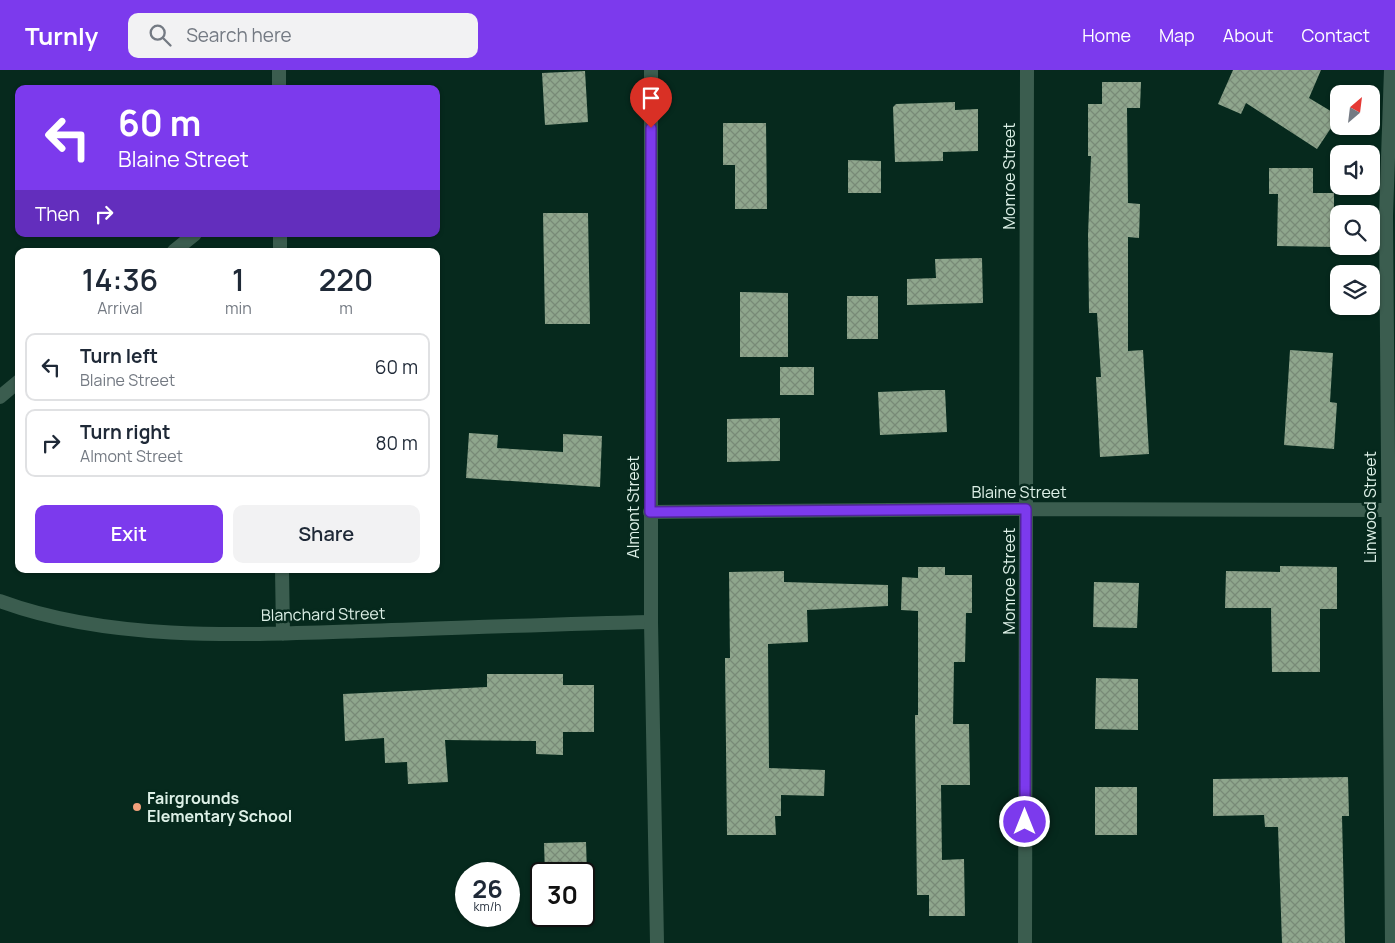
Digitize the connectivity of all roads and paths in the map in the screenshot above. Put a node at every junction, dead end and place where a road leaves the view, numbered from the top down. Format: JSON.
{"nodes":[{"id":1,"x":279,"y":70,"type":"edge"},
{"id":2,"x":651,"y":70,"type":"edge"},
{"id":3,"x":1027,"y":70,"type":"edge"},
{"id":4,"x":1391,"y":70,"type":"edge"},
{"id":5,"x":279,"y":85,"type":"edge"},
{"id":6,"x":191,"y":237,"type":"edge"},
{"id":7,"x":178,"y":248,"type":"edge"},
{"id":8,"x":15,"y":384,"type":"edge"},
{"id":9,"x":0,"y":397,"type":"edge"},
{"id":10,"x":1026,"y":509,"type":"junction"},
{"id":11,"x":1387,"y":510,"type":"junction"},
{"id":12,"x":650,"y":512,"type":"junction"},
{"id":13,"x":282,"y":573,"type":"edge"},
{"id":14,"x":0,"y":601,"type":"edge"},
{"id":15,"x":651,"y":622,"type":"junction"},
{"id":16,"x":283,"y":634,"type":"junction"},
{"id":17,"x":657,"y":943,"type":"edge"},
{"id":18,"x":1025,"y":943,"type":"edge"},
{"id":19,"x":1392,"y":943,"type":"edge"}],
"edges":[{"from":1,"to":5,"type":"street"},
{"from":2,"to":12,"type":"street","name":"Almont Street"},
{"from":3,"to":10,"type":"street","name":"Monroe Street"},
{"from":4,"to":11,"type":"street","name":"Linwood Street"},
{"from":6,"to":7,"type":"street"},
{"from":8,"to":9,"type":"street"},
{"from":10,"to":11,"type":"street","name":"Blaine Street"},
{"from":10,"to":12,"type":"street","name":"Blaine Street"},
{"from":10,"to":18,"type":"street","name":"Monroe Street"},
{"from":11,"to":19,"type":"street","name":"Linwood Street"},
{"from":12,"to":15,"type":"street","name":"Almont Street"},
{"from":13,"to":16,"type":"street"},
{"from":14,"to":16,"type":"street","name":"Blanchard Street"},
{"from":15,"to":16,"type":"street","name":"Blanchard Street"},
{"from":15,"to":17,"type":"street","name":"Almont Street"}]}
